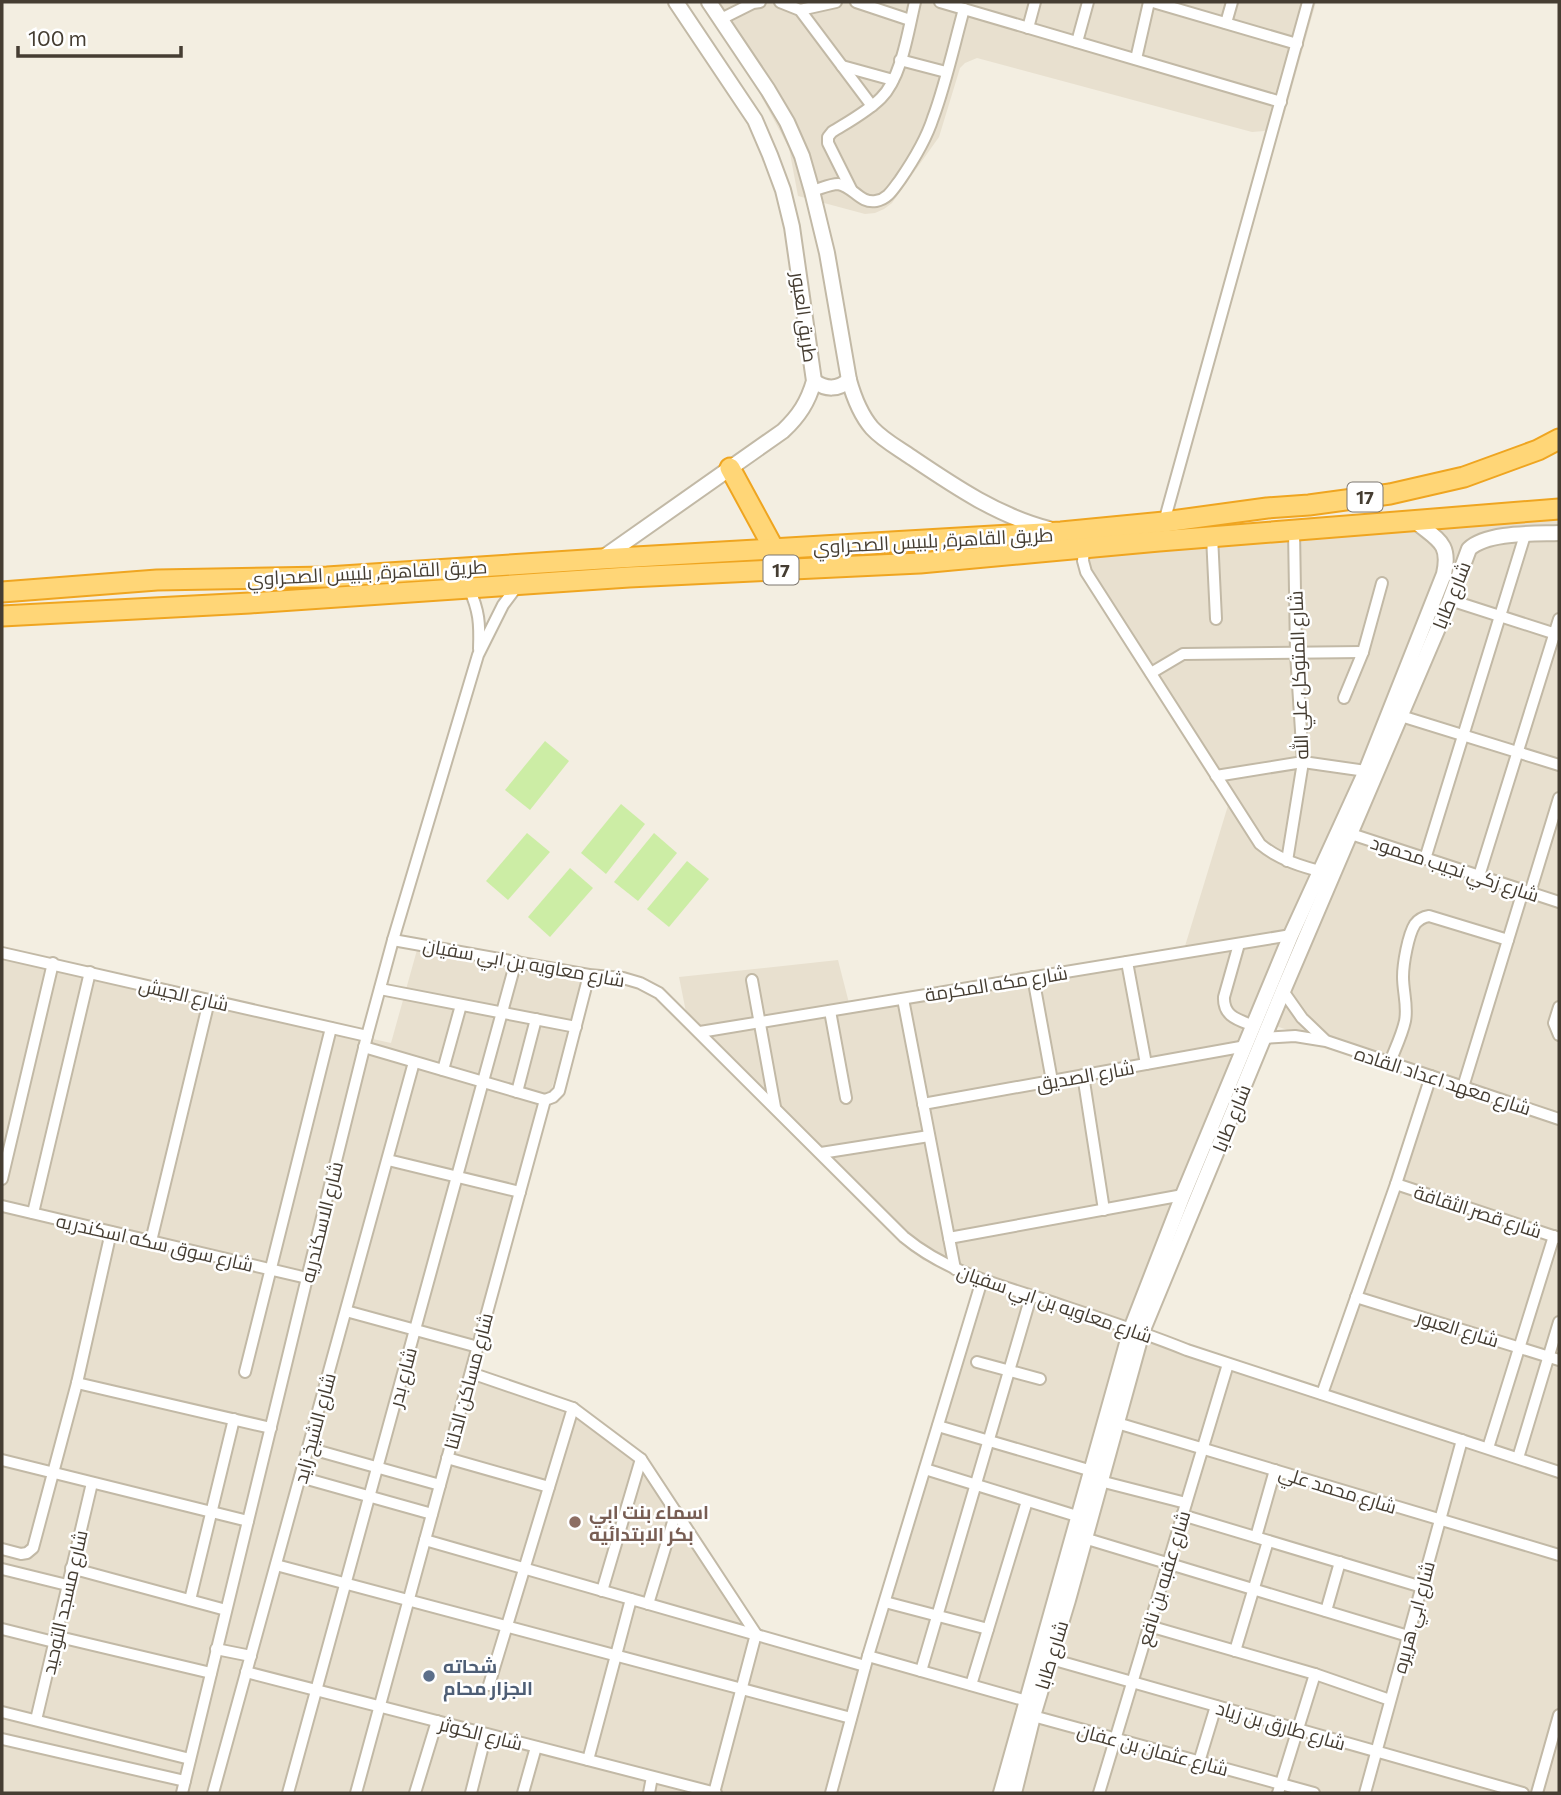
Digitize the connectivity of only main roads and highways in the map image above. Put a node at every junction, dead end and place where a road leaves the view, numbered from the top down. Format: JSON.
{"nodes":[{"id":1,"x":1559,"y":439,"type":"edge"},
{"id":2,"x":730,"y":468,"type":"road end"},
{"id":3,"x":1559,"y":509,"type":"edge"},
{"id":4,"x":774,"y":549,"type":"junction"},
{"id":5,"x":202,"y":579,"type":"junction"},
{"id":6,"x":157,"y":580,"type":"junction"},
{"id":7,"x":2,"y":592,"type":"edge"},
{"id":8,"x":202,"y":605,"type":"junction"},
{"id":9,"x":159,"y":608,"type":"junction"},
{"id":10,"x":2,"y":616,"type":"edge"}],
"edges":[{"from":1,"to":4,"type":"highway","name":"طريق القاهرة, بلبيس الصحراوي","number":"17"},
{"from":2,"to":4,"type":"highway"},
{"from":3,"to":8,"type":"highway","name":"طريق القاهرة, بلبيس الصحراوي","number":"17"},
{"from":4,"to":5,"type":"highway","name":"طريق القاهرة, بلبيس الصحراوي","number":"17"},
{"from":5,"to":6,"type":"highway","name":"طريق القاهرة, بلبيس الصحراوي","number":"17"},
{"from":5,"to":8,"type":"highway"},
{"from":6,"to":7,"type":"highway","name":"طريق القاهرة, بلبيس الصحراوي","number":"17"},
{"from":6,"to":9,"type":"highway"},
{"from":8,"to":9,"type":"highway","name":"طريق القاهرة, بلبيس الصحراوي","number":"17"},
{"from":9,"to":10,"type":"highway","name":"طريق القاهرة, بلبيس الصحراوي","number":"17"}]}
